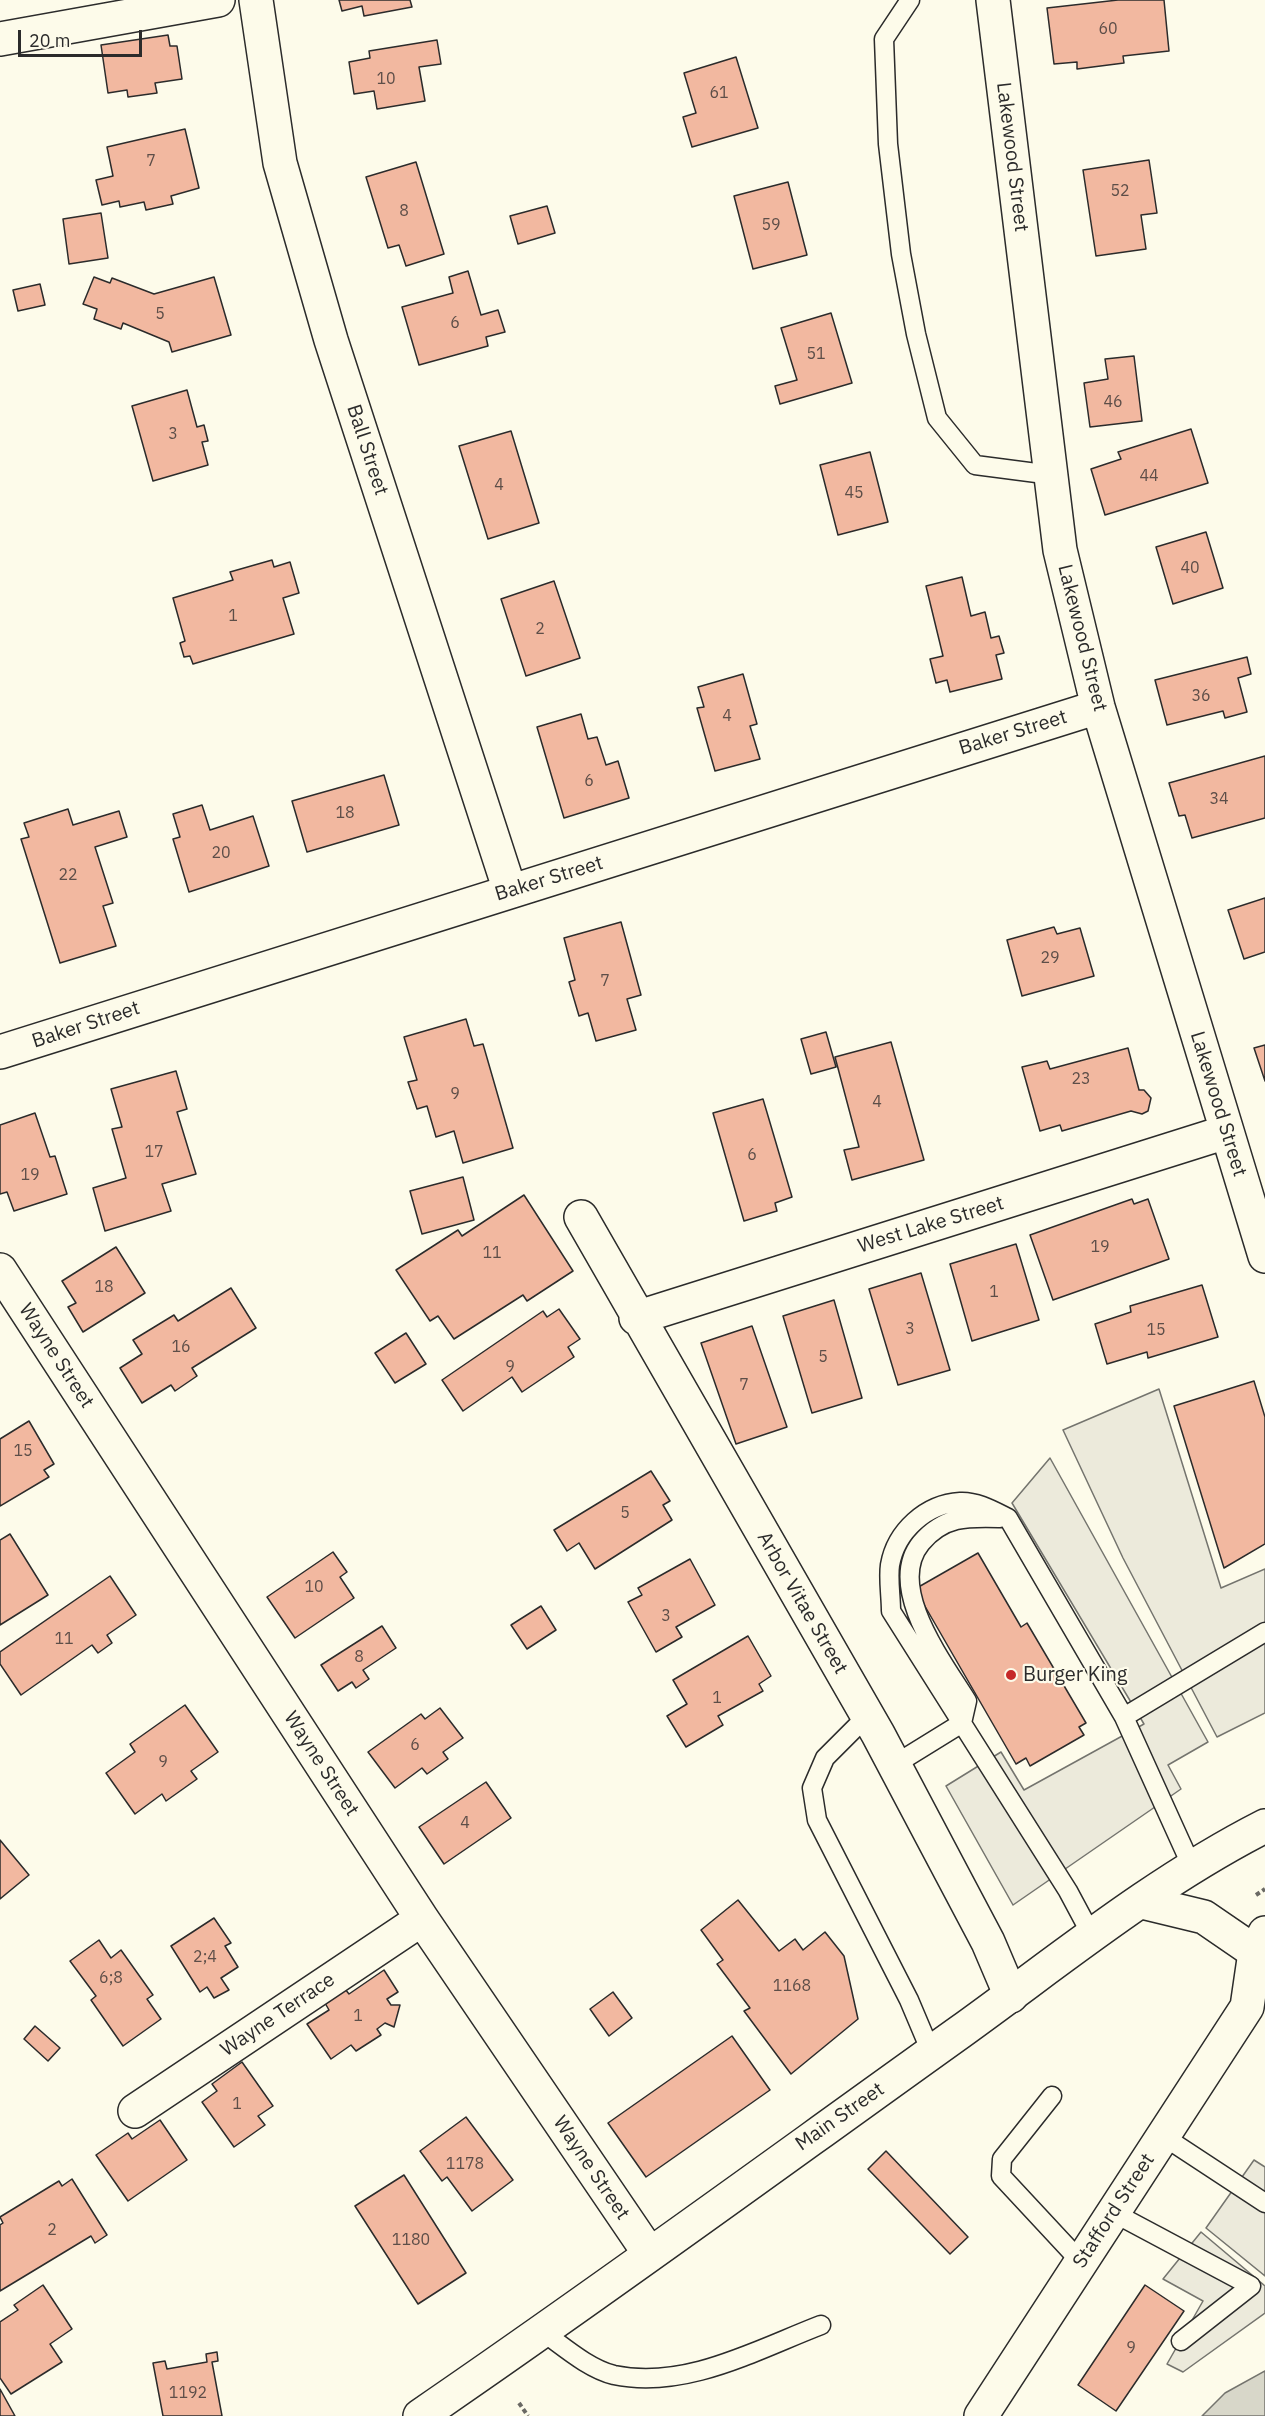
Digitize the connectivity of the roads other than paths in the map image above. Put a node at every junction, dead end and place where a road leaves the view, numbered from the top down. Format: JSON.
{"nodes":[{"id":1,"x":218,"y":0,"type":"edge"},
{"id":2,"x":256,"y":0,"type":"edge"},
{"id":3,"x":910,"y":0,"type":"edge"},
{"id":4,"x":993,"y":0,"type":"edge"},
{"id":5,"x":0,"y":39,"type":"edge"},
{"id":6,"x":1052,"y":475,"type":"junction"},
{"id":7,"x":1098,"y":706,"type":"junction"},
{"id":8,"x":510,"y":891,"type":"junction"},
{"id":9,"x":0,"y":1052,"type":"edge"},
{"id":10,"x":1226,"y":1132,"type":"junction"},
{"id":11,"x":581,"y":1217,"type":"dead end"},
{"id":12,"x":1265,"y":1256,"type":"edge"},
{"id":13,"x":0,"y":1270,"type":"edge"},
{"id":14,"x":636,"y":1317,"type":"junction"},
{"id":15,"x":1008,"y":1518,"type":"junction"},
{"id":16,"x":1265,"y":1632,"type":"edge"},
{"id":17,"x":867,"y":1716,"type":"junction"},
{"id":18,"x":1124,"y":1717,"type":"junction"},
{"id":19,"x":962,"y":1724,"type":"junction"},
{"id":20,"x":894,"y":1765,"type":"junction"},
{"id":21,"x":1265,"y":1826,"type":"edge"},
{"id":22,"x":1192,"y":1867,"type":"junction"},
{"id":23,"x":1142,"y":1902,"type":"junction"},
{"id":24,"x":422,"y":1919,"type":"junction"},
{"id":25,"x":1091,"y":1934,"type":"junction"},
{"id":26,"x":1260,"y":1942,"type":"edge"},
{"id":27,"x":1011,"y":1996,"type":"junction"},
{"id":28,"x":1256,"y":2002,"type":"edge"},
{"id":29,"x":931,"y":2052,"type":"junction"},
{"id":30,"x":1052,"y":2096,"type":"dead end"},
{"id":31,"x":135,"y":2111,"type":"dead end"},
{"id":32,"x":1163,"y":2136,"type":"junction"},
{"id":33,"x":1265,"y":2203,"type":"edge"},
{"id":34,"x":1113,"y":2213,"type":"junction"},
{"id":35,"x":649,"y":2253,"type":"junction"},
{"id":36,"x":1081,"y":2262,"type":"junction"},
{"id":37,"x":821,"y":2325,"type":"dead end"},
{"id":38,"x":543,"y":2332,"type":"junction"},
{"id":39,"x":1181,"y":2341,"type":"dead end"},
{"id":40,"x":420,"y":2416,"type":"edge"},
{"id":41,"x":981,"y":2416,"type":"edge"}],
"edges":[{"from":1,"to":5,"type":"main road"},
{"from":2,"to":8,"type":"main road","name":"Ball Street"},
{"from":3,"to":6,"type":"lane"},
{"from":4,"to":6,"type":"main road","name":"Lakewood Street"},
{"from":6,"to":7,"type":"main road","name":"Lakewood Street"},
{"from":7,"to":8,"type":"main road","name":"Baker Street"},
{"from":7,"to":10,"type":"main road","name":"Lakewood Street"},
{"from":8,"to":9,"type":"main road","name":"Baker Street"},
{"from":10,"to":12,"type":"main road","name":"Lakewood Street"},
{"from":10,"to":14,"type":"main road","name":"West Lake Street"},
{"from":11,"to":14,"type":"main road","name":"Arbor Vitae Street"},
{"from":13,"to":24,"type":"main road","name":"Wayne Street"},
{"from":14,"to":17,"type":"main road","name":"Arbor Vitae Street"},
{"from":15,"to":18,"type":"lane"},
{"from":15,"to":19,"type":"lane"},
{"from":15,"to":19,"type":"lane"},
{"from":16,"to":18,"type":"lane"},
{"from":17,"to":20,"type":"main road","name":"Arbor Vitae Street"},
{"from":17,"to":29,"type":"lane"},
{"from":18,"to":22,"type":"lane"},
{"from":19,"to":20,"type":"lane"},
{"from":19,"to":25,"type":"lane"},
{"from":20,"to":27,"type":"main road","name":"Arbor Vitae Street"},
{"from":21,"to":22,"type":"main road","name":"Main Street"},
{"from":22,"to":23,"type":"main road","name":"Main Street"},
{"from":23,"to":25,"type":"main road","name":"Main Street"},
{"from":23,"to":26,"type":"main road"},
{"from":24,"to":31,"type":"main road","name":"Wayne Terrace"},
{"from":24,"to":35,"type":"main road","name":"Wayne Street"},
{"from":25,"to":27,"type":"main road","name":"Main Street"},
{"from":26,"to":28,"type":"main road","name":"Stafford Street"},
{"from":27,"to":29,"type":"main road","name":"Main Street"},
{"from":28,"to":32,"type":"main road","name":"Stafford Street"},
{"from":29,"to":35,"type":"main road","name":"Main Street"},
{"from":30,"to":36,"type":"lane"},
{"from":32,"to":33,"type":"lane"},
{"from":32,"to":34,"type":"main road","name":"Stafford Street"},
{"from":34,"to":36,"type":"main road","name":"Stafford Street"},
{"from":34,"to":39,"type":"lane"},
{"from":35,"to":38,"type":"main road","name":"Main Street"},
{"from":36,"to":41,"type":"main road","name":"Stafford Street"},
{"from":37,"to":38,"type":"lane"},
{"from":38,"to":40,"type":"main road","name":"Main Street"}]}
